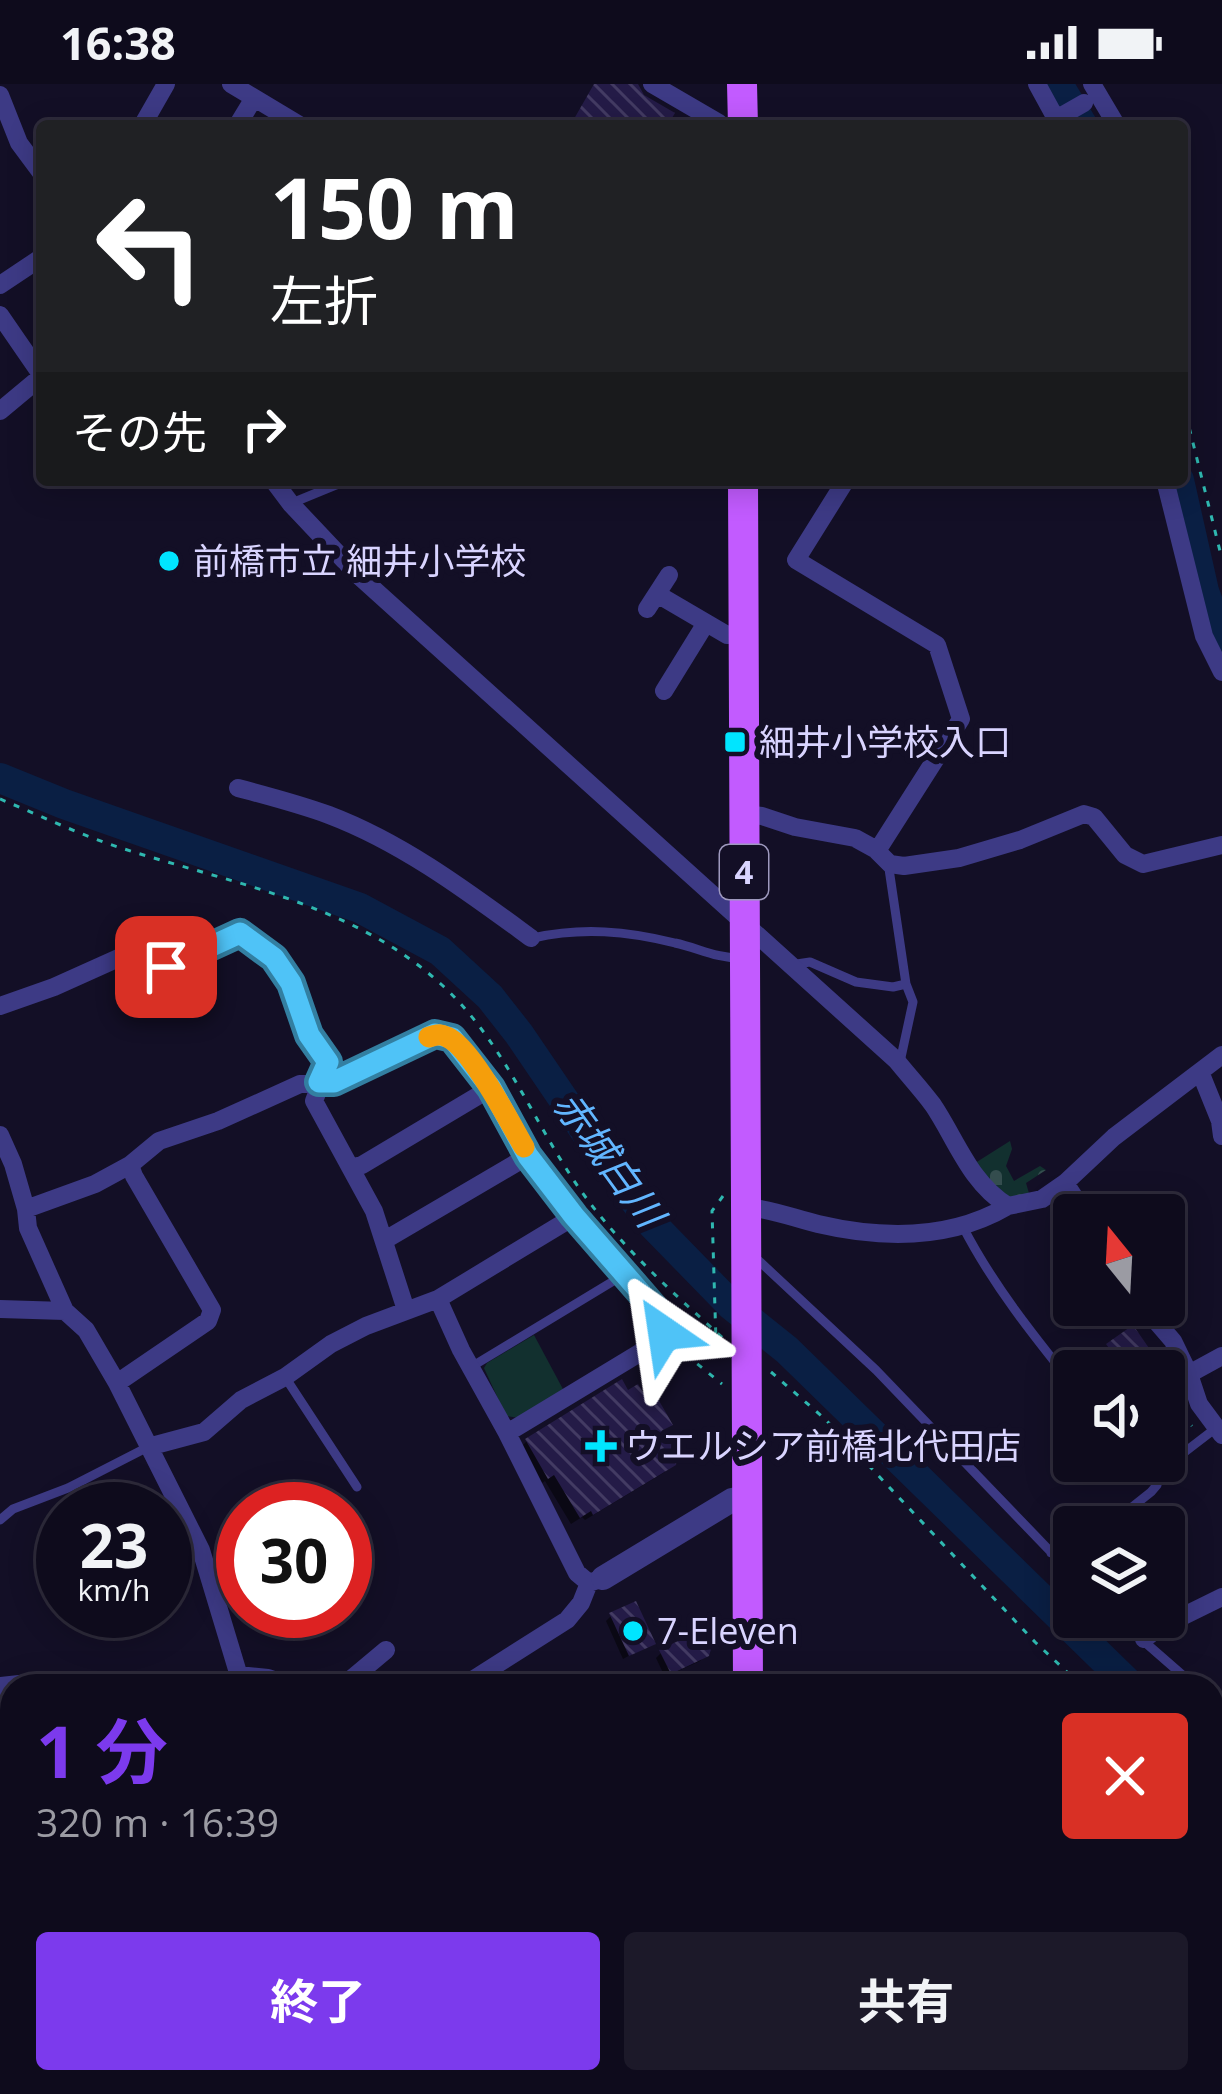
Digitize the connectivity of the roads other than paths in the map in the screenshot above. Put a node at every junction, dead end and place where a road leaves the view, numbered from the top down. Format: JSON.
{"nodes":[{"id":1,"x":166,"y":84,"type":"edge"},
{"id":2,"x":231,"y":84,"type":"edge"},
{"id":3,"x":652,"y":84,"type":"edge"},
{"id":4,"x":743,"y":84,"type":"edge"},
{"id":5,"x":1037,"y":84,"type":"edge"},
{"id":6,"x":1088,"y":93,"type":"edge"},
{"id":7,"x":0,"y":95,"type":"edge"},
{"id":8,"x":254,"y":98,"type":"junction"},
{"id":9,"x":145,"y":120,"type":"edge"},
{"id":10,"x":241,"y":120,"type":"edge"},
{"id":11,"x":291,"y":120,"type":"edge"},
{"id":12,"x":714,"y":120,"type":"edge"},
{"id":13,"x":742,"y":120,"type":"edge"},
{"id":14,"x":1057,"y":120,"type":"edge"},
{"id":15,"x":1060,"y":120,"type":"edge"},
{"id":16,"x":1112,"y":120,"type":"edge"},
{"id":17,"x":36,"y":166,"type":"edge"},
{"id":18,"x":36,"y":261,"type":"edge"},
{"id":19,"x":0,"y":285,"type":"edge"},
{"id":20,"x":0,"y":315,"type":"edge"},
{"id":21,"x":36,"y":367,"type":"edge"},
{"id":22,"x":36,"y":381,"type":"edge"},
{"id":23,"x":0,"y":411,"type":"edge"},
{"id":24,"x":278,"y":486,"type":"edge"},
{"id":25,"x":334,"y":486,"type":"edge"},
{"id":26,"x":743,"y":486,"type":"edge"},
{"id":27,"x":842,"y":486,"type":"edge"},
{"id":28,"x":1166,"y":486,"type":"edge"},
{"id":29,"x":291,"y":504,"type":"junction"},
{"id":30,"x":669,"y":575,"type":"dead end"},
{"id":31,"x":706,"y":622,"type":"junction"},
{"id":32,"x":744,"y":634,"type":"junction"},
{"id":33,"x":1222,"y":672,"type":"edge"},
{"id":34,"x":664,"y":691,"type":"dead end"},
{"id":35,"x":238,"y":788,"type":"dead end"},
{"id":36,"x":744,"y":814,"type":"junction"},
{"id":37,"x":1222,"y":845,"type":"edge"},
{"id":38,"x":883,"y":856,"type":"junction"},
{"id":39,"x":744,"y":924,"type":"junction"},
{"id":40,"x":531,"y":938,"type":"joint"},
{"id":41,"x":745,"y":958,"type":"junction"},
{"id":42,"x":790,"y":965,"type":"junction"},
{"id":43,"x":906,"y":984,"type":"junction"},
{"id":44,"x":0,"y":1006,"type":"edge"},
{"id":45,"x":1222,"y":1055,"type":"edge"},
{"id":46,"x":899,"y":1064,"type":"junction"},
{"id":47,"x":1201,"y":1074,"type":"junction"},
{"id":48,"x":319,"y":1082,"type":"junction"},
{"id":49,"x":491,"y":1088,"type":"junction"},
{"id":50,"x":0,"y":1135,"type":"edge"},
{"id":51,"x":1222,"y":1136,"type":"edge"},
{"id":52,"x":528,"y":1156,"type":"junction"},
{"id":53,"x":130,"y":1165,"type":"junction"},
{"id":54,"x":351,"y":1168,"type":"junction"},
{"id":55,"x":1065,"y":1183,"type":"junction"},
{"id":56,"x":1072,"y":1194,"type":"edge"},
{"id":57,"x":739,"y":1196,"type":"junction"},
{"id":58,"x":1008,"y":1206,"type":"junction"},
{"id":59,"x":26,"y":1209,"type":"junction"},
{"id":60,"x":574,"y":1216,"type":"junction"},
{"id":61,"x":963,"y":1227,"type":"junction"},
{"id":62,"x":385,"y":1240,"type":"junction"},
{"id":63,"x":747,"y":1260,"type":"junction"},
{"id":64,"x":625,"y":1274,"type":"junction"},
{"id":65,"x":438,"y":1298,"type":"junction"},
{"id":66,"x":0,"y":1309,"type":"edge"},
{"id":67,"x":406,"y":1310,"type":"junction"},
{"id":68,"x":65,"y":1311,"type":"junction"},
{"id":69,"x":1160,"y":1326,"type":"edge"},
{"id":70,"x":1222,"y":1357,"type":"edge"},
{"id":71,"x":1053,"y":1361,"type":"edge"},
{"id":72,"x":471,"y":1367,"type":"junction"},
{"id":73,"x":1189,"y":1374,"type":"junction"},
{"id":74,"x":285,"y":1377,"type":"junction"},
{"id":75,"x":117,"y":1382,"type":"junction"},
{"id":76,"x":507,"y":1433,"type":"junction"},
{"id":77,"x":1213,"y":1434,"type":"edge"},
{"id":78,"x":148,"y":1447,"type":"junction"},
{"id":79,"x":1185,"y":1454,"type":"edge"},
{"id":80,"x":354,"y":1482,"type":"edge"},
{"id":81,"x":1158,"y":1482,"type":"edge"},
{"id":82,"x":747,"y":1497,"type":"junction"},
{"id":83,"x":1133,"y":1506,"type":"edge"},
{"id":84,"x":1,"y":1516,"type":"edge"},
{"id":85,"x":1051,"y":1552,"type":"edge"},
{"id":86,"x":596,"y":1580,"type":"junction"},
{"id":87,"x":1222,"y":1597,"type":"edge"},
{"id":88,"x":1142,"y":1638,"type":"edge"},
{"id":89,"x":1144,"y":1640,"type":"junction"},
{"id":90,"x":386,"y":1650,"type":"dead end"},
{"id":91,"x":238,"y":1674,"type":"edge"},
{"id":92,"x":357,"y":1674,"type":"edge"},
{"id":93,"x":482,"y":1674,"type":"edge"},
{"id":94,"x":748,"y":1674,"type":"edge"},
{"id":95,"x":1180,"y":1674,"type":"edge"}],
"edges":[{"from":1,"to":9,"type":"street"},
{"from":2,"to":8,"type":"street"},
{"from":3,"to":12,"type":"street"},
{"from":4,"to":13,"type":"main road"},
{"from":5,"to":14,"type":"street"},
{"from":6,"to":15,"type":"street"},
{"from":6,"to":16,"type":"street"},
{"from":7,"to":17,"type":"street"},
{"from":8,"to":10,"type":"street"},
{"from":8,"to":11,"type":"street"},
{"from":18,"to":19,"type":"street"},
{"from":20,"to":21,"type":"street"},
{"from":22,"to":23,"type":"street"},
{"from":24,"to":29,"type":"street"},
{"from":25,"to":29,"type":"lane"},
{"from":26,"to":32,"type":"main road","number":"4"},
{"from":27,"to":38,"type":"street"},
{"from":28,"to":33,"type":"street"},
{"from":29,"to":39,"type":"street"},
{"from":30,"to":31,"type":"street"},
{"from":31,"to":32,"type":"street"},
{"from":31,"to":34,"type":"street"},
{"from":32,"to":36,"type":"main road","number":"4"},
{"from":35,"to":40,"type":"street"},
{"from":36,"to":38,"type":"street"},
{"from":36,"to":39,"type":"main road","number":"4"},
{"from":37,"to":38,"type":"street"},
{"from":38,"to":43,"type":"lane"},
{"from":39,"to":41,"type":"main road","number":"4"},
{"from":39,"to":42,"type":"street"},
{"from":40,"to":41,"type":"lane"},
{"from":41,"to":57,"type":"main road","number":"4"},
{"from":42,"to":43,"type":"lane"},
{"from":42,"to":46,"type":"street"},
{"from":43,"to":46,"type":"lane"},
{"from":44,"to":48,"type":"street"},
{"from":45,"to":47,"type":"street"},
{"from":46,"to":58,"type":"street"},
{"from":47,"to":51,"type":"street"},
{"from":47,"to":55,"type":"street"},
{"from":48,"to":49,"type":"street"},
{"from":48,"to":53,"type":"street"},
{"from":48,"to":54,"type":"street"},
{"from":49,"to":52,"type":"street"},
{"from":49,"to":54,"type":"street"},
{"from":50,"to":59,"type":"street"},
{"from":52,"to":60,"type":"street"},
{"from":52,"to":62,"type":"street"},
{"from":53,"to":59,"type":"street"},
{"from":53,"to":75,"type":"street"},
{"from":54,"to":62,"type":"street"},
{"from":55,"to":56,"type":"street"},
{"from":55,"to":58,"type":"street"},
{"from":57,"to":61,"type":"street"},
{"from":57,"to":63,"type":"main road","number":"4"},
{"from":58,"to":61,"type":"street"},
{"from":59,"to":68,"type":"street"},
{"from":60,"to":64,"type":"street"},
{"from":60,"to":65,"type":"street"},
{"from":61,"to":71,"type":"lane"},
{"from":62,"to":67,"type":"street"},
{"from":63,"to":82,"type":"main road","number":"4"},
{"from":63,"to":85,"type":"lane"},
{"from":64,"to":72,"type":"lane"},
{"from":64,"to":76,"type":"street"},
{"from":65,"to":67,"type":"street"},
{"from":65,"to":72,"type":"street"},
{"from":66,"to":68,"type":"street"},
{"from":67,"to":74,"type":"street"},
{"from":68,"to":75,"type":"street"},
{"from":69,"to":73,"type":"street"},
{"from":70,"to":73,"type":"street"},
{"from":72,"to":76,"type":"street"},
{"from":73,"to":77,"type":"street"},
{"from":74,"to":78,"type":"street"},
{"from":74,"to":80,"type":"lane"},
{"from":75,"to":78,"type":"street"},
{"from":76,"to":86,"type":"street"},
{"from":77,"to":79,"type":"lane"},
{"from":78,"to":84,"type":"lane"},
{"from":78,"to":91,"type":"street"},
{"from":81,"to":83,"type":"lane"},
{"from":82,"to":86,"type":"street"},
{"from":82,"to":94,"type":"main road","number":"4"},
{"from":86,"to":93,"type":"street"},
{"from":87,"to":89,"type":"street"},
{"from":88,"to":89,"type":"lane"},
{"from":89,"to":95,"type":"lane"},
{"from":90,"to":92,"type":"street"}]}
